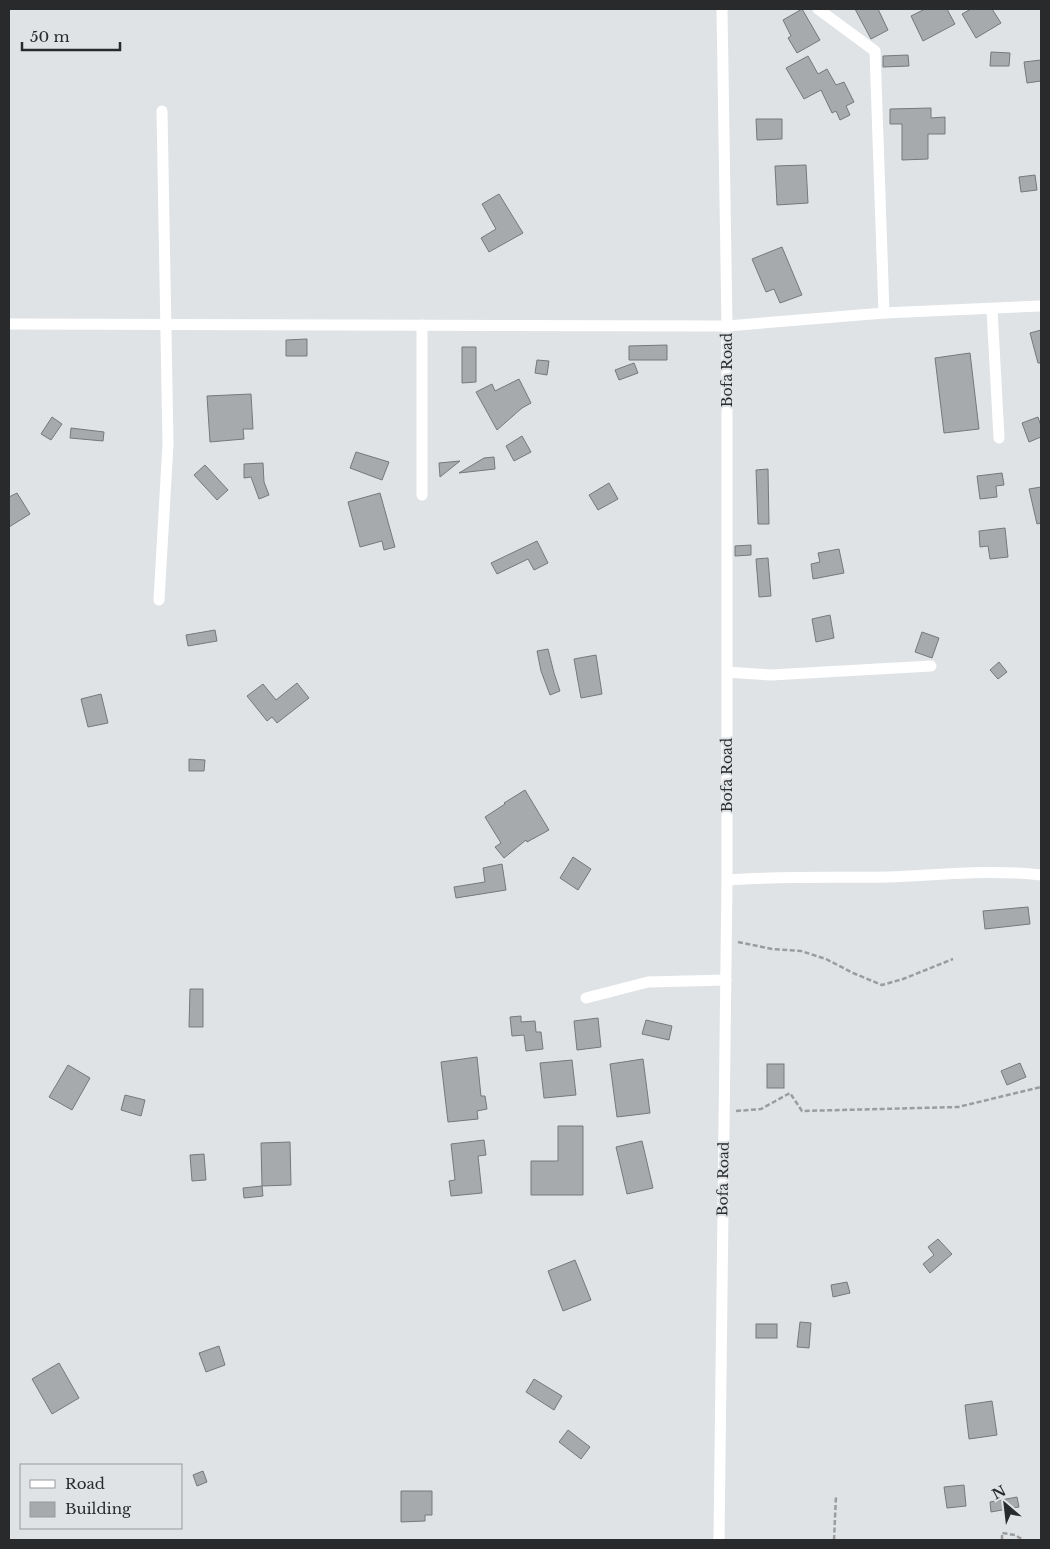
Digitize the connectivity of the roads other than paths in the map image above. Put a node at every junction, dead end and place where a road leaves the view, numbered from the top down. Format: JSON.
{"nodes":[{"id":1,"x":722,"y":9,"type":"edge"},
{"id":2,"x":818,"y":9,"type":"edge"},
{"id":3,"x":162,"y":111,"type":"dead end"},
{"id":4,"x":1041,"y":306,"type":"edge"},
{"id":5,"x":992,"y":308,"type":"junction"},
{"id":6,"x":884,"y":313,"type":"junction"},
{"id":7,"x":9,"y":324,"type":"edge"},
{"id":8,"x":167,"y":324,"type":"junction"},
{"id":9,"x":422,"y":325,"type":"junction"},
{"id":10,"x":726,"y":326,"type":"junction"},
{"id":11,"x":999,"y":438,"type":"dead end"},
{"id":12,"x":422,"y":495,"type":"dead end"},
{"id":13,"x":159,"y":600,"type":"dead end"},
{"id":14,"x":931,"y":666,"type":"dead end"},
{"id":15,"x":727,"y":672,"type":"junction"},
{"id":16,"x":1041,"y":875,"type":"edge"},
{"id":17,"x":727,"y":880,"type":"junction"},
{"id":18,"x":726,"y":980,"type":"junction"},
{"id":19,"x":586,"y":998,"type":"dead end"},
{"id":20,"x":719,"y":1540,"type":"edge"}],
"edges":[{"from":1,"to":10,"type":"street","name":"Bofa Road"},
{"from":2,"to":6,"type":"street"},
{"from":3,"to":8,"type":"street"},
{"from":4,"to":5,"type":"street"},
{"from":5,"to":6,"type":"street"},
{"from":5,"to":11,"type":"street"},
{"from":6,"to":10,"type":"street"},
{"from":7,"to":8,"type":"street"},
{"from":8,"to":9,"type":"street"},
{"from":8,"to":13,"type":"street"},
{"from":9,"to":10,"type":"street"},
{"from":9,"to":12,"type":"street"},
{"from":10,"to":15,"type":"street","name":"Bofa Road"},
{"from":14,"to":15,"type":"street"},
{"from":15,"to":17,"type":"street","name":"Bofa Road"},
{"from":16,"to":17,"type":"street"},
{"from":17,"to":18,"type":"street","name":"Bofa Road"},
{"from":18,"to":19,"type":"street"},
{"from":18,"to":20,"type":"street","name":"Bofa Road"}]}
